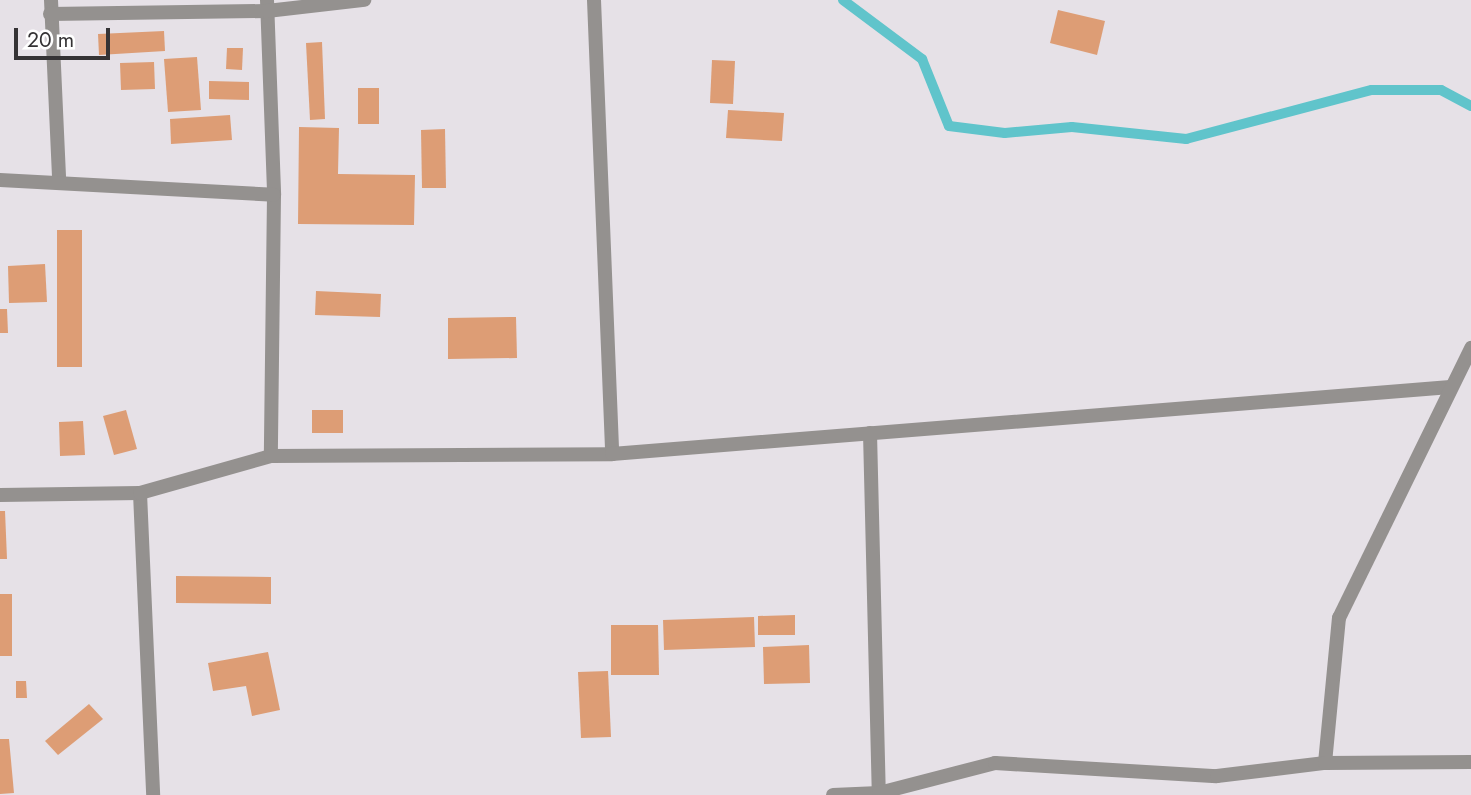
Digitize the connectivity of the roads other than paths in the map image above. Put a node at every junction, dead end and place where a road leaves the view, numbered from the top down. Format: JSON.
{"nodes":[{"id":1,"x":364,"y":0,"type":"edge"},
{"id":2,"x":594,"y":0,"type":"edge"},
{"id":3,"x":267,"y":5,"type":"edge"},
{"id":4,"x":50,"y":7,"type":"edge"},
{"id":5,"x":59,"y":179,"type":"junction"},
{"id":6,"x":0,"y":180,"type":"edge"},
{"id":7,"x":274,"y":195,"type":"junction"},
{"id":8,"x":1471,"y":348,"type":"edge"},
{"id":9,"x":1450,"y":387,"type":"junction"},
{"id":10,"x":870,"y":433,"type":"junction"},
{"id":11,"x":612,"y":453,"type":"junction"},
{"id":12,"x":271,"y":456,"type":"junction"},
{"id":13,"x":140,"y":493,"type":"junction"},
{"id":14,"x":0,"y":495,"type":"edge"},
{"id":15,"x":1471,"y":762,"type":"edge"},
{"id":16,"x":1325,"y":763,"type":"junction"},
{"id":17,"x":879,"y":794,"type":"edge"},
{"id":18,"x":153,"y":795,"type":"edge"},
{"id":19,"x":833,"y":795,"type":"edge"}],
"edges":[{"from":1,"to":3,"type":"street"},
{"from":2,"to":11,"type":"street"},
{"from":3,"to":4,"type":"street"},
{"from":3,"to":7,"type":"street"},
{"from":4,"to":5,"type":"street"},
{"from":5,"to":6,"type":"street"},
{"from":5,"to":7,"type":"street"},
{"from":7,"to":12,"type":"street"},
{"from":8,"to":9,"type":"street"},
{"from":9,"to":10,"type":"street"},
{"from":9,"to":16,"type":"street"},
{"from":10,"to":11,"type":"street"},
{"from":10,"to":17,"type":"street"},
{"from":11,"to":12,"type":"street"},
{"from":12,"to":13,"type":"street"},
{"from":13,"to":14,"type":"street"},
{"from":13,"to":18,"type":"street"},
{"from":15,"to":16,"type":"street"},
{"from":16,"to":17,"type":"street"},
{"from":17,"to":19,"type":"street"}]}
